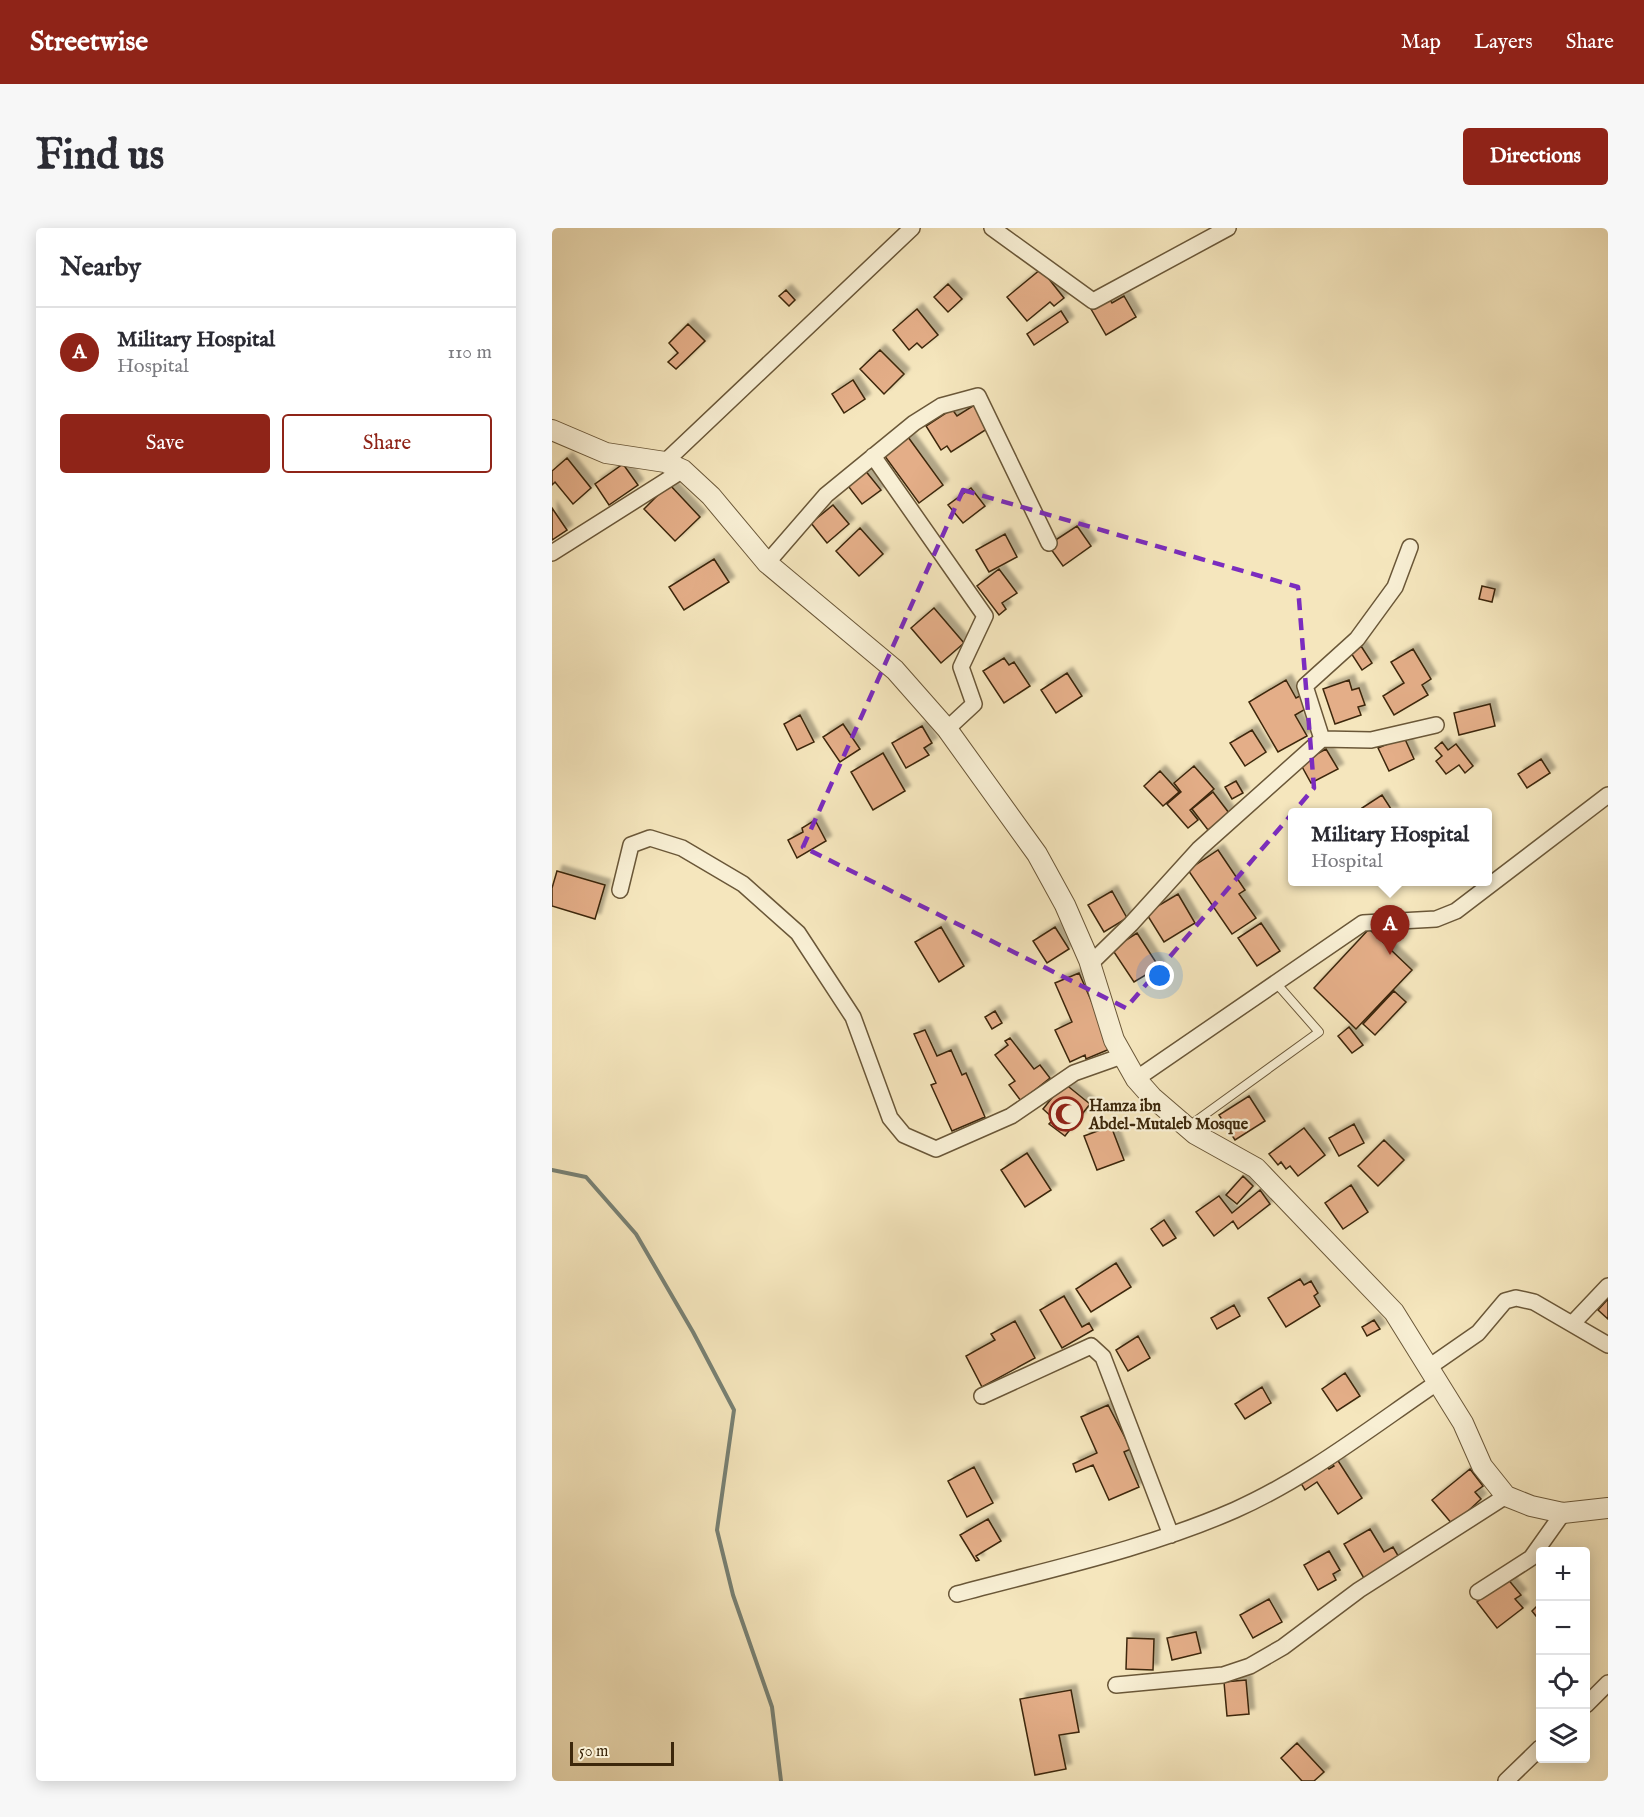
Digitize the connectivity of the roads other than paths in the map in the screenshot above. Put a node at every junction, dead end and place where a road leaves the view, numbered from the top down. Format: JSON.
{"nodes":[{"id":1,"x":912,"y":228,"type":"edge"},
{"id":2,"x":992,"y":228,"type":"edge"},
{"id":3,"x":1228,"y":228,"type":"edge"},
{"id":4,"x":552,"y":430,"type":"edge"},
{"id":5,"x":873,"y":456,"type":"junction"},
{"id":6,"x":674,"y":466,"type":"junction"},
{"id":7,"x":1049,"y":543,"type":"dead end"},
{"id":8,"x":1410,"y":547,"type":"dead end"},
{"id":9,"x":552,"y":553,"type":"edge"},
{"id":10,"x":767,"y":564,"type":"junction"},
{"id":11,"x":1436,"y":725,"type":"dead end"},
{"id":12,"x":947,"y":729,"type":"junction"},
{"id":13,"x":1322,"y":739,"type":"junction"},
{"id":14,"x":1608,"y":795,"type":"edge"},
{"id":15,"x":1492,"y":884,"type":"edge"},
{"id":16,"x":1489,"y":886,"type":"edge"},
{"id":17,"x":621,"y":890,"type":"dead end"},
{"id":18,"x":1090,"y":964,"type":"junction"},
{"id":19,"x":1276,"y":983,"type":"junction"},
{"id":20,"x":1122,"y":1056,"type":"junction"},
{"id":21,"x":1136,"y":1079,"type":"junction"},
{"id":22,"x":1187,"y":1127,"type":"junction"},
{"id":23,"x":1608,"y":1286,"type":"edge"},
{"id":24,"x":1572,"y":1324,"type":"junction"},
{"id":25,"x":1608,"y":1345,"type":"edge"},
{"id":26,"x":1434,"y":1375,"type":"junction"},
{"id":27,"x":982,"y":1396,"type":"dead end"},
{"id":28,"x":1506,"y":1496,"type":"junction"},
{"id":29,"x":1608,"y":1508,"type":"edge"},
{"id":30,"x":1563,"y":1513,"type":"junction"},
{"id":31,"x":1171,"y":1535,"type":"junction"},
{"id":32,"x":1478,"y":1593,"type":"dead end"},
{"id":33,"x":957,"y":1594,"type":"dead end"},
{"id":34,"x":1608,"y":1683,"type":"edge"},
{"id":35,"x":1116,"y":1685,"type":"dead end"},
{"id":36,"x":1590,"y":1701,"type":"edge"},
{"id":37,"x":1536,"y":1752,"type":"edge"},
{"id":38,"x":1506,"y":1781,"type":"edge"}],
"edges":[{"from":1,"to":6,"type":"street"},
{"from":2,"to":3,"type":"street"},
{"from":4,"to":6,"type":"street"},
{"from":5,"to":7,"type":"street"},
{"from":5,"to":10,"type":"street"},
{"from":5,"to":12,"type":"street"},
{"from":6,"to":9,"type":"street"},
{"from":6,"to":10,"type":"street"},
{"from":8,"to":13,"type":"street"},
{"from":10,"to":12,"type":"street"},
{"from":11,"to":13,"type":"street"},
{"from":12,"to":18,"type":"street"},
{"from":13,"to":18,"type":"street"},
{"from":14,"to":15,"type":"street"},
{"from":16,"to":19,"type":"street"},
{"from":17,"to":20,"type":"street"},
{"from":18,"to":20,"type":"street"},
{"from":19,"to":21,"type":"street"},
{"from":19,"to":22,"type":"lane"},
{"from":20,"to":21,"type":"street"},
{"from":21,"to":22,"type":"street"},
{"from":22,"to":26,"type":"street"},
{"from":23,"to":24,"type":"street"},
{"from":24,"to":25,"type":"street"},
{"from":24,"to":26,"type":"street"},
{"from":26,"to":28,"type":"street"},
{"from":26,"to":31,"type":"street"},
{"from":27,"to":31,"type":"street"},
{"from":28,"to":30,"type":"street"},
{"from":28,"to":35,"type":"street"},
{"from":29,"to":30,"type":"street"},
{"from":30,"to":32,"type":"street"},
{"from":31,"to":33,"type":"street"},
{"from":34,"to":36,"type":"street"},
{"from":37,"to":38,"type":"street"}]}
